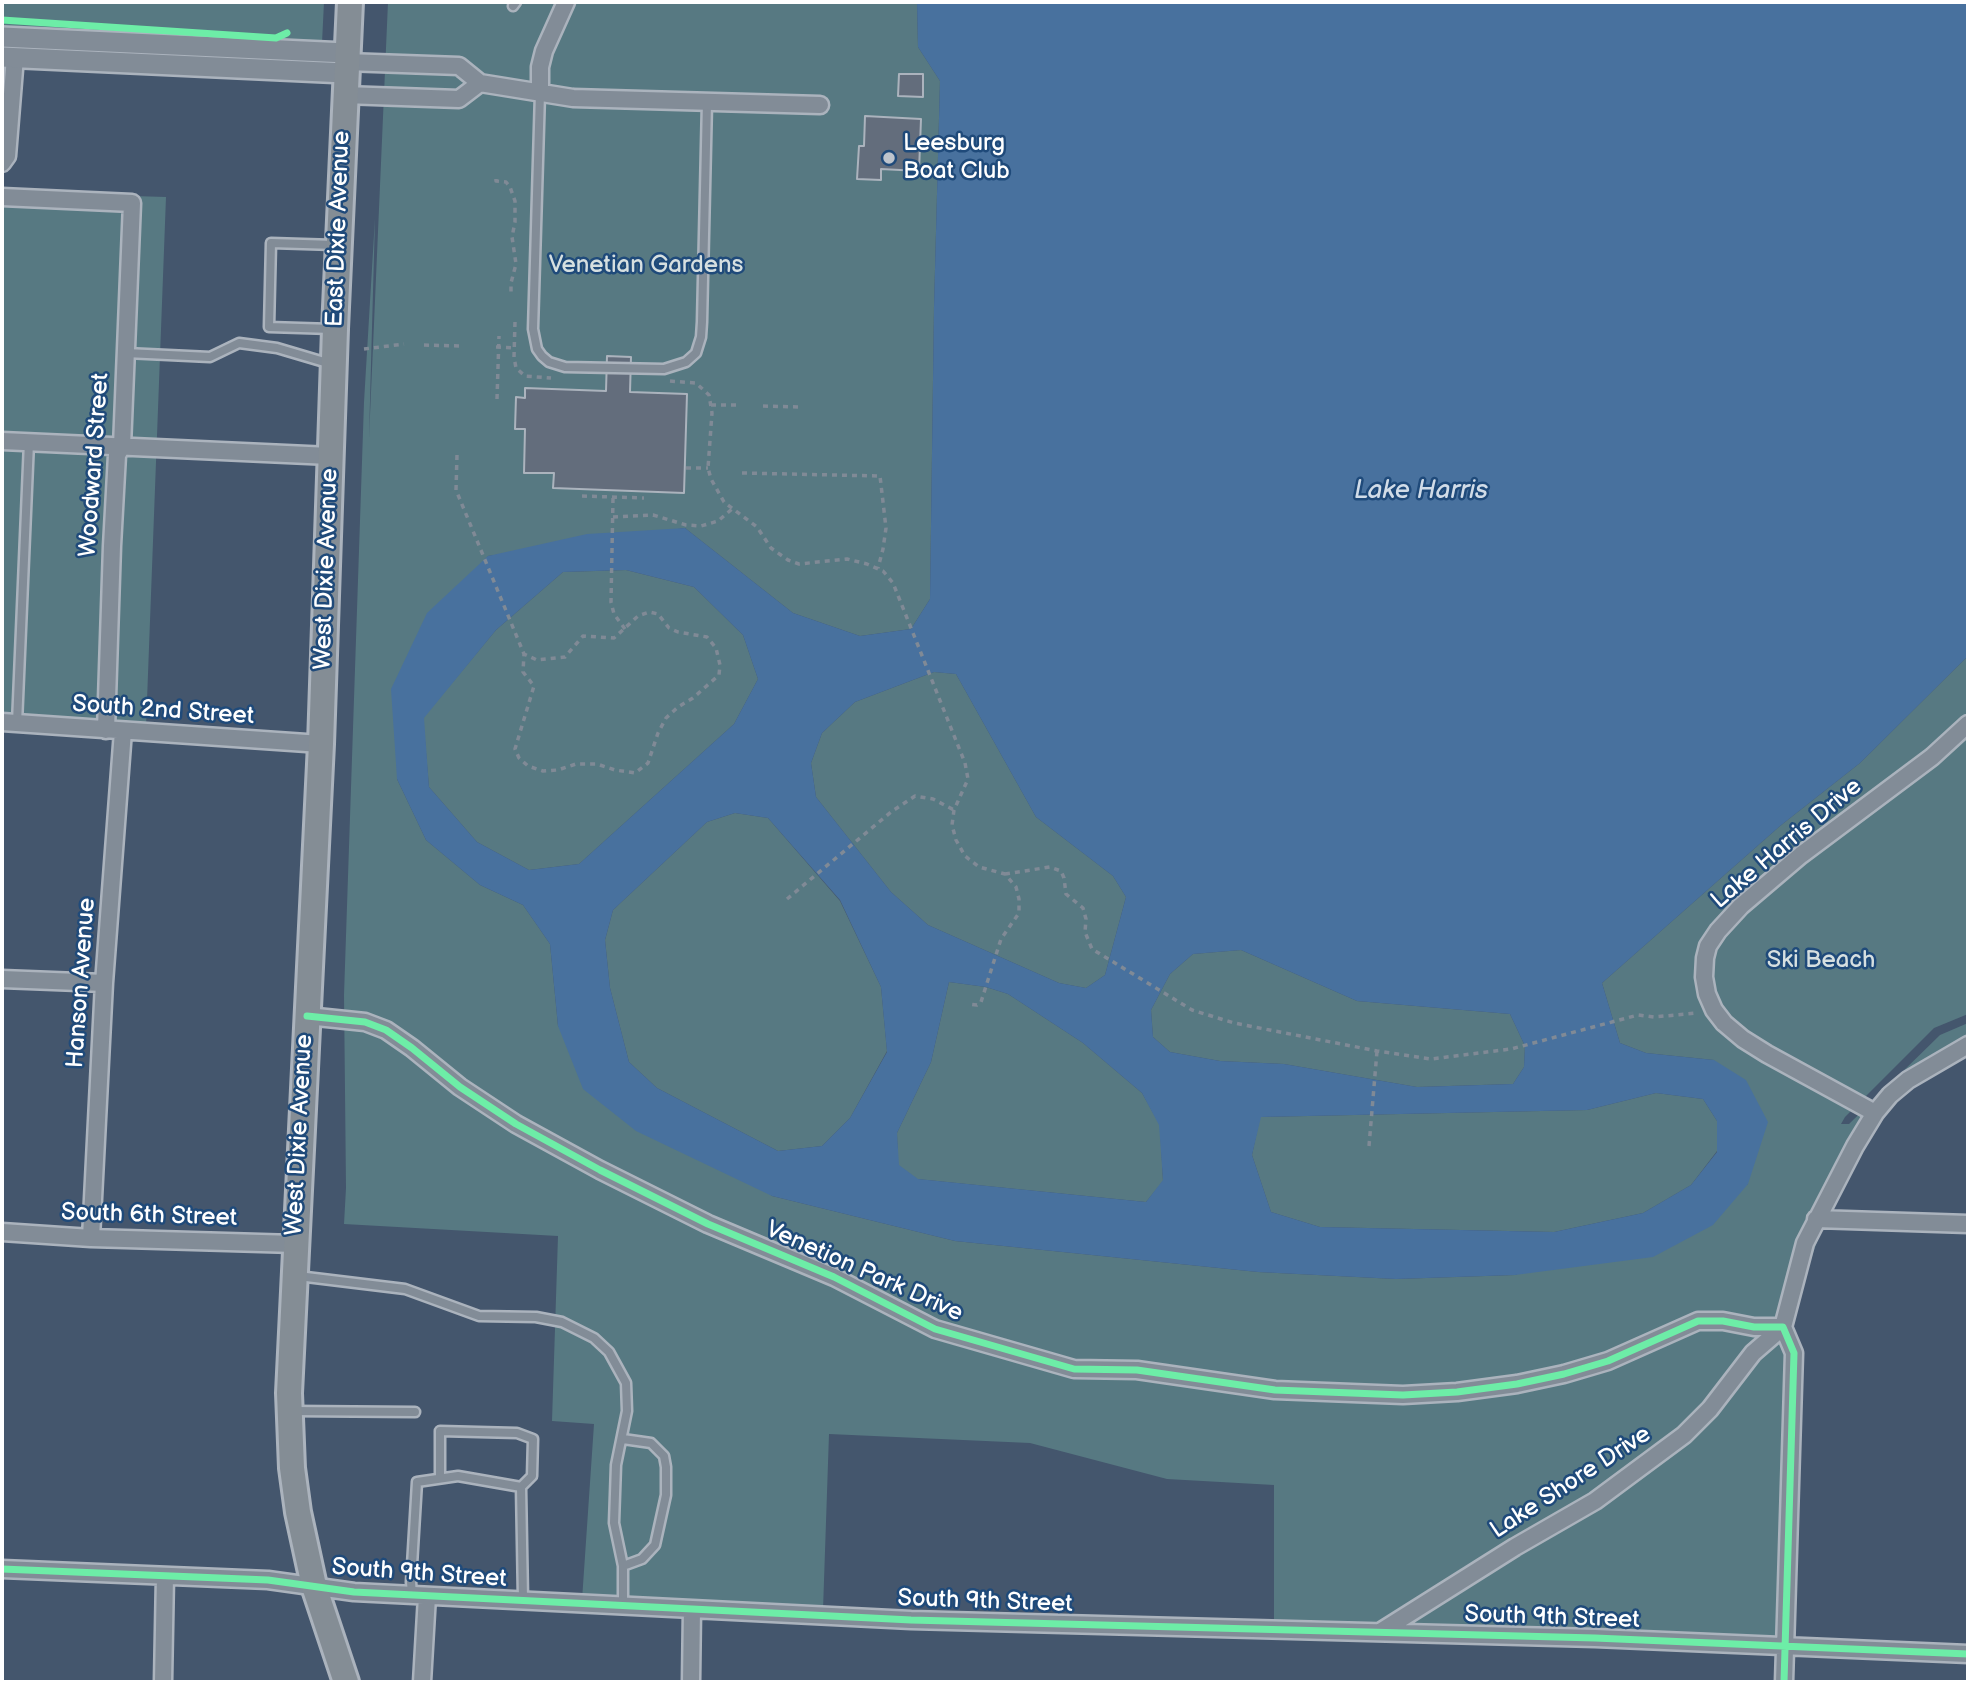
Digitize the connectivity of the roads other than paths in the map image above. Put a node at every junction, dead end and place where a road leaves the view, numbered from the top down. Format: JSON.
{"nodes":[{"id":1,"x":349,"y":2,"type":"edge"},
{"id":2,"x":566,"y":2,"type":"edge"},
{"id":3,"x":2,"y":37,"type":"edge"},
{"id":4,"x":8,"y":57,"type":"edge"},
{"id":5,"x":345,"y":71,"type":"junction"},
{"id":6,"x":480,"y":83,"type":"junction"},
{"id":7,"x":540,"y":93,"type":"junction"},
{"id":8,"x":708,"y":102,"type":"junction"},
{"id":9,"x":820,"y":105,"type":"dead end"},
{"id":10,"x":2,"y":163,"type":"edge"},
{"id":11,"x":2,"y":197,"type":"edge"},
{"id":12,"x":338,"y":245,"type":"junction"},
{"id":13,"x":335,"y":329,"type":"junction"},
{"id":14,"x":126,"y":353,"type":"junction"},
{"id":15,"x":334,"y":365,"type":"junction"},
{"id":16,"x":2,"y":441,"type":"edge"},
{"id":17,"x":29,"y":442,"type":"junction"},
{"id":18,"x":122,"y":446,"type":"junction"},
{"id":19,"x":330,"y":456,"type":"junction"},
{"id":20,"x":9,"y":722,"type":"edge"},
{"id":21,"x":1968,"y":724,"type":"edge"},
{"id":22,"x":106,"y":730,"type":"junction"},
{"id":23,"x":123,"y":731,"type":"junction"},
{"id":24,"x":321,"y":744,"type":"junction"},
{"id":25,"x":2,"y":979,"type":"edge"},
{"id":26,"x":104,"y":983,"type":"junction"},
{"id":27,"x":307,"y":1016,"type":"junction"},
{"id":28,"x":1968,"y":1045,"type":"edge"},
{"id":29,"x":1875,"y":1113,"type":"junction"},
{"id":30,"x":1816,"y":1219,"type":"junction"},
{"id":31,"x":1968,"y":1224,"type":"edge"},
{"id":32,"x":2,"y":1232,"type":"edge"},
{"id":33,"x":91,"y":1238,"type":"junction"},
{"id":34,"x":295,"y":1244,"type":"junction"},
{"id":35,"x":293,"y":1276,"type":"junction"},
{"id":36,"x":1783,"y":1327,"type":"junction"},
{"id":37,"x":289,"y":1411,"type":"junction"},
{"id":38,"x":415,"y":1412,"type":"dead end"},
{"id":39,"x":623,"y":1439,"type":"junction"},
{"id":40,"x":440,"y":1478,"type":"junction"},
{"id":41,"x":521,"y":1487,"type":"junction"},
{"id":42,"x":623,"y":1566,"type":"junction"},
{"id":43,"x":2,"y":1569,"type":"edge"},
{"id":44,"x":165,"y":1576,"type":"junction"},
{"id":45,"x":314,"y":1586,"type":"junction"},
{"id":46,"x":419,"y":1595,"type":"junction"},
{"id":47,"x":523,"y":1600,"type":"junction"},
{"id":48,"x":623,"y":1605,"type":"junction"},
{"id":49,"x":692,"y":1609,"type":"junction"},
{"id":50,"x":1380,"y":1632,"type":"junction"},
{"id":51,"x":1786,"y":1647,"type":"junction"},
{"id":52,"x":1968,"y":1654,"type":"edge"},
{"id":53,"x":163,"y":1682,"type":"edge"},
{"id":54,"x":346,"y":1682,"type":"edge"},
{"id":55,"x":422,"y":1682,"type":"edge"},
{"id":56,"x":691,"y":1682,"type":"edge"},
{"id":57,"x":1784,"y":1682,"type":"edge"}],
"edges":[{"from":1,"to":5,"type":"main road","name":"East Dixie Avenue"},
{"from":2,"to":7,"type":"street"},
{"from":3,"to":5,"type":"street"},
{"from":4,"to":5,"type":"street"},
{"from":4,"to":10,"type":"street"},
{"from":5,"to":6,"type":"street"},
{"from":5,"to":6,"type":"street"},
{"from":5,"to":12,"type":"main road","name":"East Dixie Avenue"},
{"from":6,"to":7,"type":"street"},
{"from":7,"to":8,"type":"street"},
{"from":7,"to":8,"type":"lane"},
{"from":8,"to":9,"type":"street"},
{"from":11,"to":14,"type":"street","name":"Woodward Street"},
{"from":12,"to":13,"type":"main road","name":"East Dixie Avenue"},
{"from":12,"to":13,"type":"lane"},
{"from":13,"to":15,"type":"main road","name":"East Dixie Avenue"},
{"from":14,"to":15,"type":"lane"},
{"from":14,"to":18,"type":"street","name":"Woodward Street"},
{"from":15,"to":19,"type":"main road","name":"East Dixie Avenue"},
{"from":16,"to":17,"type":"street"},
{"from":17,"to":18,"type":"street"},
{"from":17,"to":20,"type":"lane"},
{"from":18,"to":19,"type":"street"},
{"from":18,"to":22,"type":"street","name":"Woodward Street"},
{"from":19,"to":24,"type":"main road","name":"West Dixie Avenue"},
{"from":20,"to":22,"type":"street","name":"South 2nd Street"},
{"from":21,"to":29,"type":"street","name":"Lake Harris Drive"},
{"from":22,"to":23,"type":"street","name":"South 2nd Street"},
{"from":23,"to":24,"type":"street","name":"South 2nd Street"},
{"from":23,"to":26,"type":"street","name":"Hanson Avenue"},
{"from":24,"to":27,"type":"main road","name":"West Dixie Avenue"},
{"from":25,"to":26,"type":"street"},
{"from":26,"to":33,"type":"street","name":"Hanson Avenue"},
{"from":27,"to":34,"type":"main road","name":"West Dixie Avenue"},
{"from":27,"to":36,"type":"street","name":"Venetion Park Drive"},
{"from":28,"to":29,"type":"street"},
{"from":29,"to":30,"type":"street"},
{"from":30,"to":31,"type":"street"},
{"from":30,"to":36,"type":"street"},
{"from":32,"to":33,"type":"street","name":"South 6th Street"},
{"from":33,"to":34,"type":"street","name":"South 6th Street"},
{"from":34,"to":35,"type":"main road","name":"West Dixie Avenue"},
{"from":35,"to":37,"type":"main road","name":"West Dixie Avenue"},
{"from":35,"to":39,"type":"lane"},
{"from":36,"to":50,"type":"street","name":"Lake Shore Drive"},
{"from":36,"to":51,"type":"street"},
{"from":37,"to":38,"type":"lane"},
{"from":37,"to":45,"type":"main road","name":"West Dixie Avenue"},
{"from":39,"to":42,"type":"lane"},
{"from":39,"to":42,"type":"lane"},
{"from":40,"to":41,"type":"lane"},
{"from":40,"to":41,"type":"lane"},
{"from":40,"to":46,"type":"lane"},
{"from":41,"to":47,"type":"lane"},
{"from":42,"to":48,"type":"lane"},
{"from":43,"to":44,"type":"street","name":"South 9th Street"},
{"from":44,"to":45,"type":"street","name":"South 9th Street"},
{"from":44,"to":53,"type":"street"},
{"from":45,"to":46,"type":"street","name":"South 9th Street"},
{"from":45,"to":54,"type":"main road","name":"West Dixie Avenue"},
{"from":46,"to":47,"type":"street","name":"South 9th Street"},
{"from":46,"to":55,"type":"street"},
{"from":47,"to":48,"type":"street","name":"South 9th Street"},
{"from":48,"to":49,"type":"street","name":"South 9th Street"},
{"from":49,"to":50,"type":"street","name":"South 9th Street"},
{"from":49,"to":56,"type":"street"},
{"from":50,"to":51,"type":"street","name":"South 9th Street"},
{"from":51,"to":52,"type":"street","name":"South 9th Street"},
{"from":51,"to":57,"type":"street"}]}
